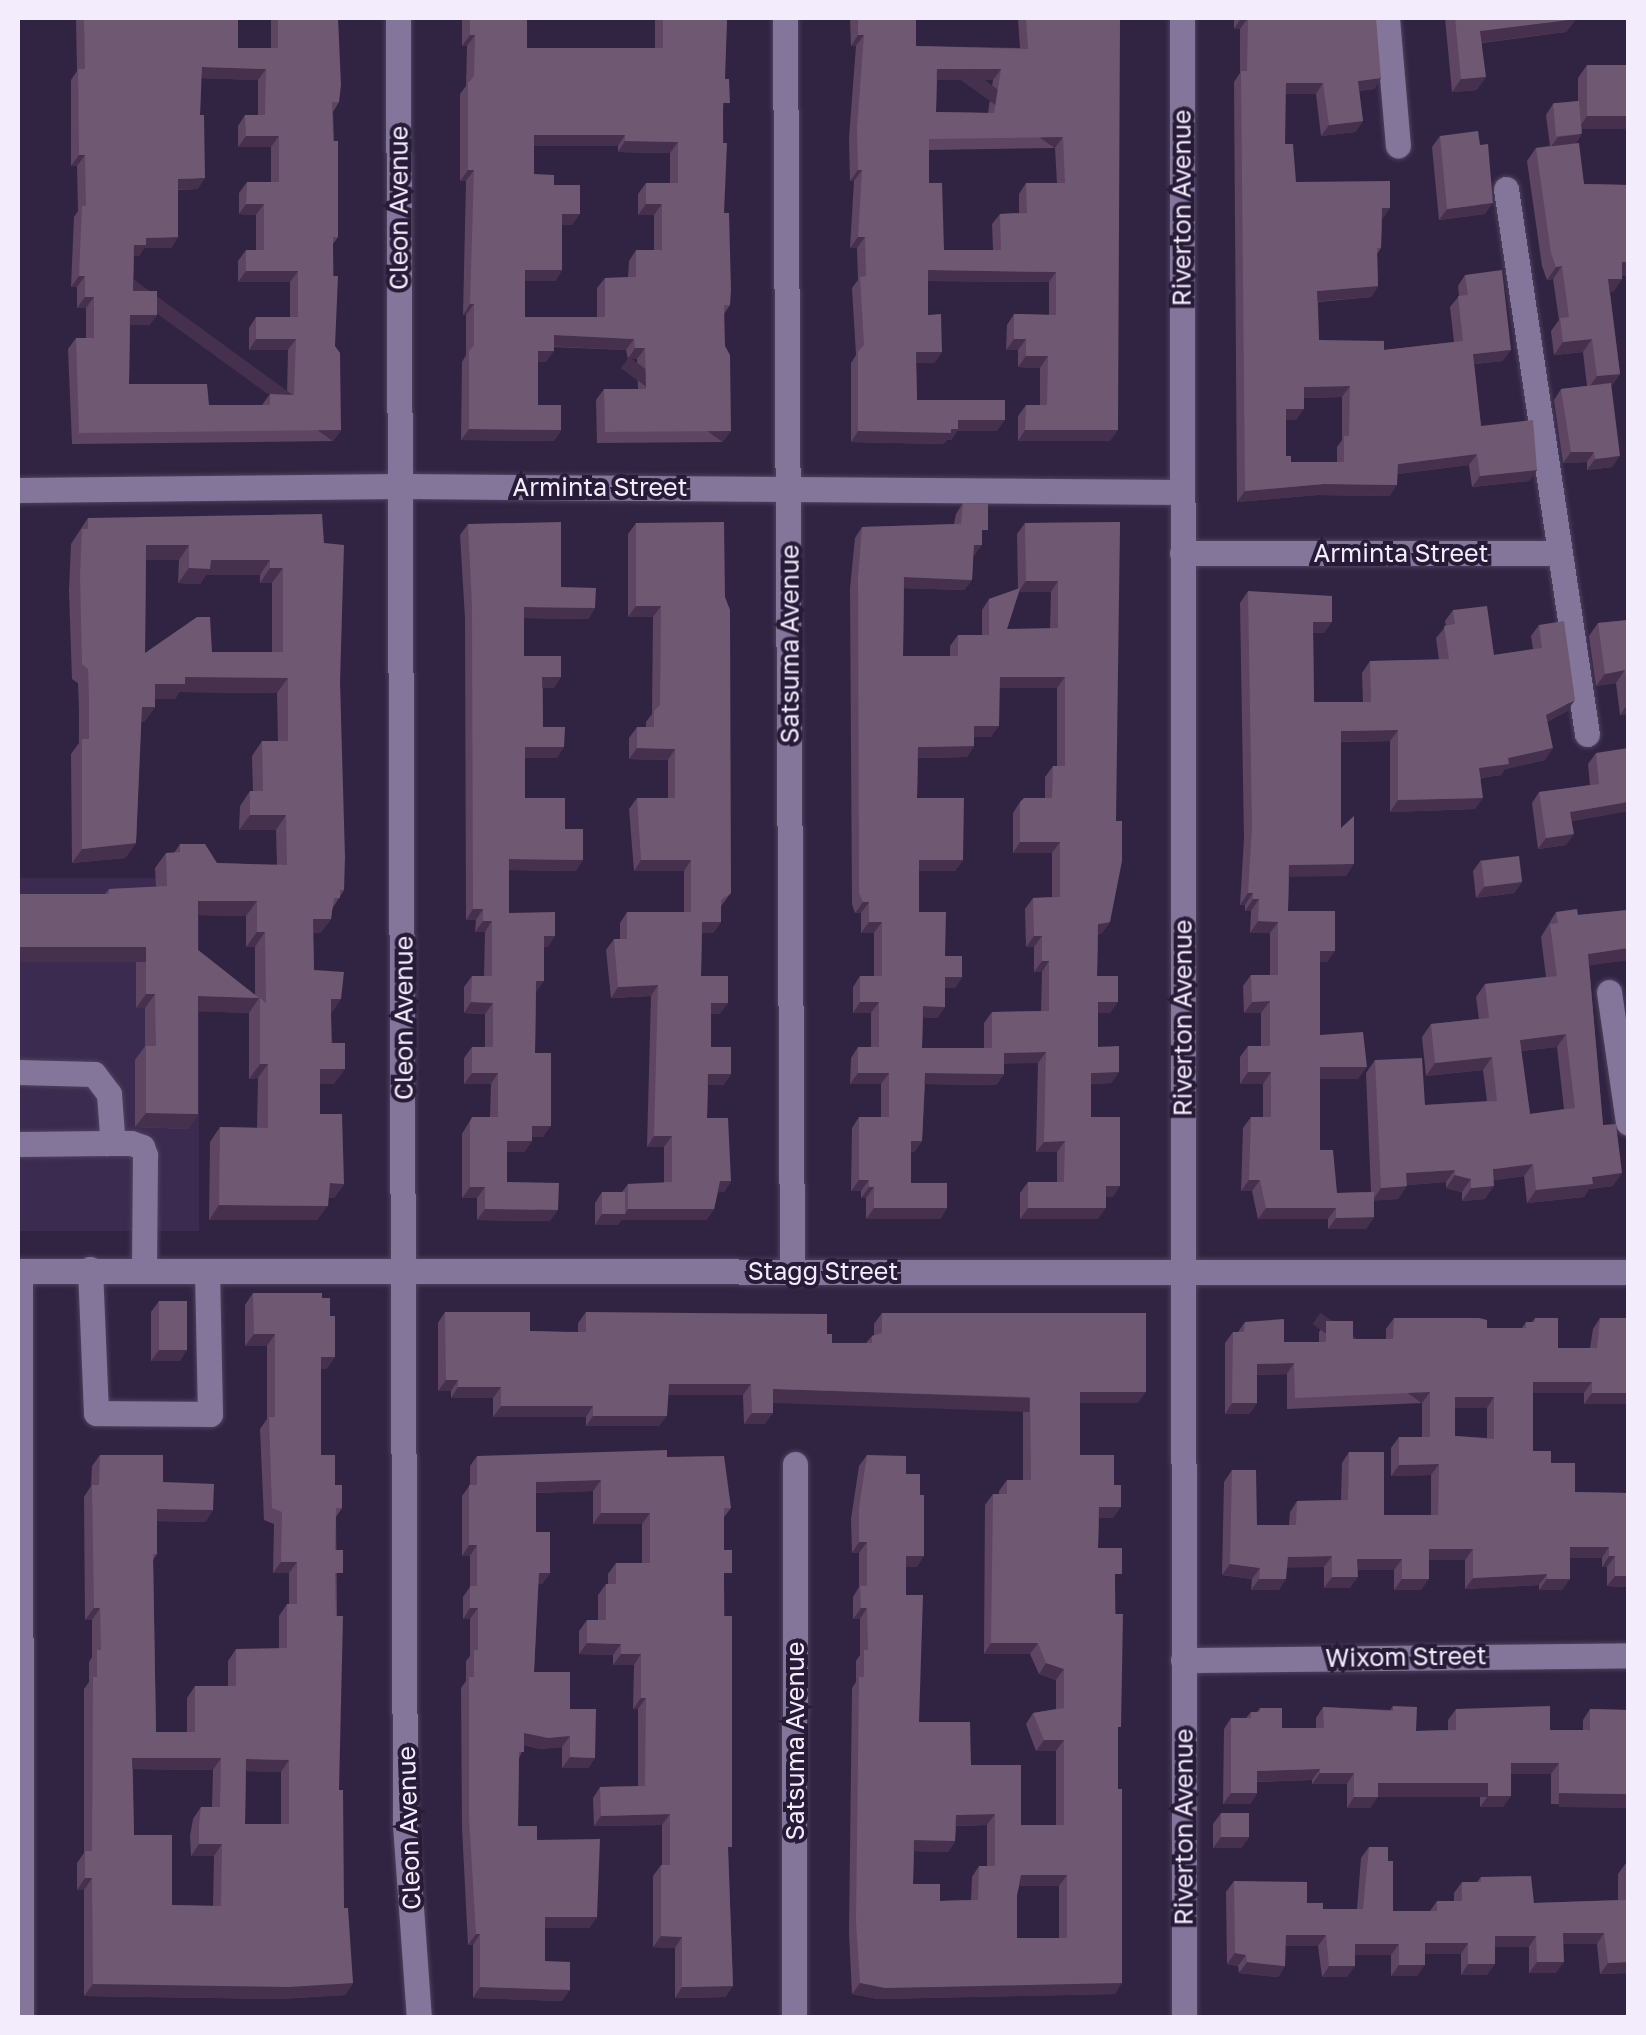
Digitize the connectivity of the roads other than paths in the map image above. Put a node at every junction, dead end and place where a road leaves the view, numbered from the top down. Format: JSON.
{"nodes":[{"id":1,"x":398,"y":18,"type":"edge"},
{"id":2,"x":785,"y":18,"type":"edge"},
{"id":3,"x":1182,"y":18,"type":"edge"},
{"id":4,"x":1387,"y":18,"type":"edge"},
{"id":5,"x":1398,"y":146,"type":"dead end"},
{"id":6,"x":1506,"y":189,"type":"dead end"},
{"id":7,"x":400,"y":486,"type":"junction"},
{"id":8,"x":789,"y":489,"type":"junction"},
{"id":9,"x":18,"y":490,"type":"edge"},
{"id":10,"x":1182,"y":492,"type":"junction"},
{"id":11,"x":1182,"y":553,"type":"junction"},
{"id":12,"x":1559,"y":553,"type":"junction"},
{"id":13,"x":1586,"y":734,"type":"dead end"},
{"id":14,"x":1610,"y":992,"type":"dead end"},
{"id":15,"x":18,"y":1072,"type":"edge"},
{"id":16,"x":1628,"y":1123,"type":"edge"},
{"id":17,"x":106,"y":1143,"type":"junction"},
{"id":18,"x":18,"y":1144,"type":"edge"},
{"id":19,"x":90,"y":1269,"type":"junction"},
{"id":20,"x":19,"y":1270,"type":"edge"},
{"id":21,"x":144,"y":1270,"type":"junction"},
{"id":22,"x":406,"y":1270,"type":"junction"},
{"id":23,"x":207,"y":1271,"type":"junction"},
{"id":24,"x":792,"y":1271,"type":"junction"},
{"id":25,"x":1183,"y":1272,"type":"junction"},
{"id":26,"x":1628,"y":1272,"type":"edge"},
{"id":27,"x":795,"y":1464,"type":"dead end"},
{"id":28,"x":1628,"y":1655,"type":"edge"},
{"id":29,"x":1183,"y":1660,"type":"junction"},
{"id":30,"x":21,"y":2018,"type":"edge"},
{"id":31,"x":419,"y":2018,"type":"edge"},
{"id":32,"x":794,"y":2018,"type":"edge"},
{"id":33,"x":1184,"y":2018,"type":"edge"}],
"edges":[{"from":1,"to":7,"type":"street","name":"Cleon Avenue"},
{"from":2,"to":8,"type":"street","name":"Satsuma Avenue"},
{"from":3,"to":10,"type":"street","name":"Riverton Avenue"},
{"from":4,"to":5,"type":"street"},
{"from":6,"to":12,"type":"street"},
{"from":7,"to":8,"type":"street","name":"Arminta Street"},
{"from":7,"to":9,"type":"street","name":"Arminta Street"},
{"from":7,"to":22,"type":"street","name":"Cleon Avenue"},
{"from":8,"to":10,"type":"street","name":"Arminta Street"},
{"from":8,"to":24,"type":"street","name":"Satsuma Avenue"},
{"from":10,"to":11,"type":"street","name":"Riverton Avenue"},
{"from":11,"to":12,"type":"street","name":"Arminta Street"},
{"from":11,"to":25,"type":"street","name":"Riverton Avenue"},
{"from":12,"to":13,"type":"street"},
{"from":14,"to":16,"type":"street"},
{"from":15,"to":17,"type":"street"},
{"from":17,"to":18,"type":"street"},
{"from":17,"to":21,"type":"street"},
{"from":19,"to":20,"type":"street","name":"Stagg Street"},
{"from":19,"to":21,"type":"street","name":"Stagg Street"},
{"from":19,"to":23,"type":"street"},
{"from":20,"to":30,"type":"street"},
{"from":21,"to":23,"type":"street","name":"Stagg Street"},
{"from":22,"to":23,"type":"street","name":"Stagg Street"},
{"from":22,"to":24,"type":"street","name":"Stagg Street"},
{"from":22,"to":31,"type":"street","name":"Cleon Avenue"},
{"from":24,"to":25,"type":"street","name":"Stagg Street"},
{"from":25,"to":26,"type":"street","name":"Stagg Street"},
{"from":25,"to":29,"type":"street","name":"Riverton Avenue"},
{"from":27,"to":32,"type":"street","name":"Satsuma Avenue"},
{"from":28,"to":29,"type":"street","name":"Wixom Street"},
{"from":29,"to":33,"type":"street","name":"Riverton Avenue"}]}
